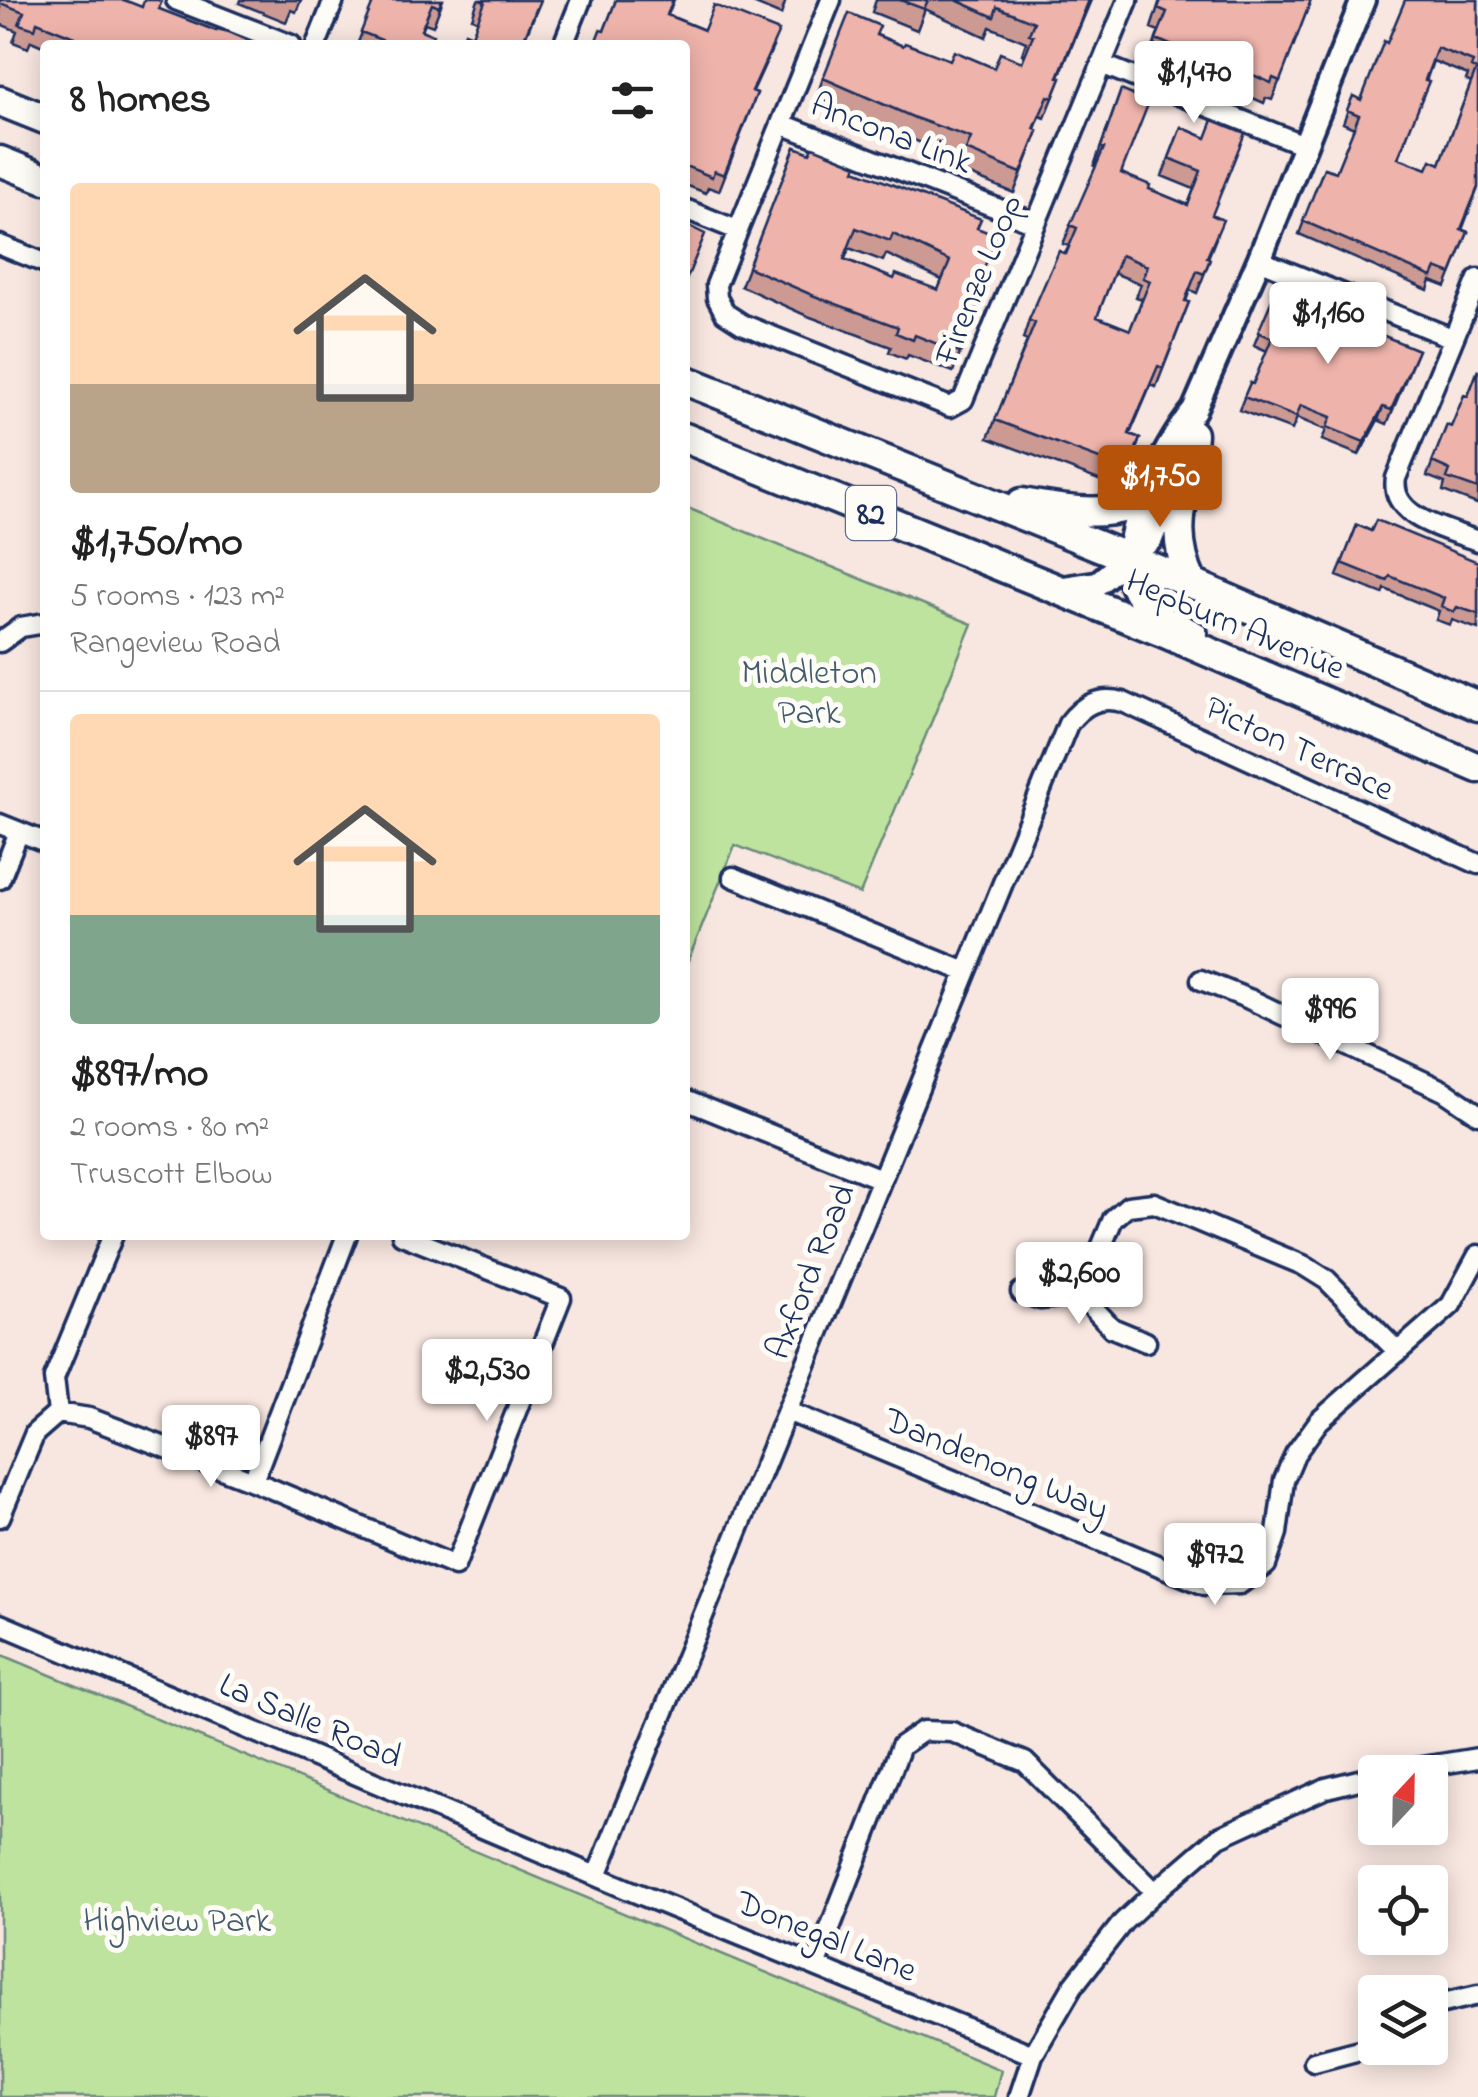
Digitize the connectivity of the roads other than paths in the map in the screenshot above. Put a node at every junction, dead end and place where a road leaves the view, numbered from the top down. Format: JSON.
{"nodes":[{"id":1,"x":176,"y":0,"type":"edge"},
{"id":2,"x":334,"y":0,"type":"edge"},
{"id":3,"x":581,"y":0,"type":"edge"},
{"id":4,"x":831,"y":0,"type":"edge"},
{"id":5,"x":1128,"y":0,"type":"edge"},
{"id":6,"x":1363,"y":0,"type":"edge"},
{"id":7,"x":278,"y":40,"type":"edge"},
{"id":8,"x":318,"y":40,"type":"edge"},
{"id":9,"x":565,"y":40,"type":"edge"},
{"id":10,"x":1102,"y":64,"type":"junction"},
{"id":11,"x":0,"y":101,"type":"edge"},
{"id":12,"x":40,"y":117,"type":"edge"},
{"id":13,"x":782,"y":124,"type":"junction"},
{"id":14,"x":1304,"y":145,"type":"junction"},
{"id":15,"x":0,"y":161,"type":"edge"},
{"id":16,"x":40,"y":177,"type":"edge"},
{"id":17,"x":690,"y":210,"type":"edge"},
{"id":18,"x":1034,"y":223,"type":"junction"},
{"id":19,"x":737,"y":230,"type":"junction"},
{"id":20,"x":0,"y":245,"type":"edge"},
{"id":21,"x":1259,"y":260,"type":"junction"},
{"id":22,"x":40,"y":261,"type":"edge"},
{"id":23,"x":1478,"y":279,"type":"edge"},
{"id":24,"x":1452,"y":338,"type":"junction"},
{"id":25,"x":690,"y":382,"type":"edge"},
{"id":26,"x":1193,"y":422,"type":"junction"},
{"id":27,"x":690,"y":440,"type":"edge"},
{"id":28,"x":929,"y":480,"type":"junction"},
{"id":29,"x":1146,"y":493,"type":"junction"},
{"id":30,"x":1478,"y":542,"type":"edge"},
{"id":31,"x":1131,"y":558,"type":"junction"},
{"id":32,"x":1192,"y":584,"type":"junction"},
{"id":33,"x":1056,"y":588,"type":"junction"},
{"id":34,"x":40,"y":623,"type":"edge"},
{"id":35,"x":0,"y":642,"type":"edge"},
{"id":36,"x":1093,"y":701,"type":"joint"},
{"id":37,"x":1334,"y":704,"type":"junction"},
{"id":38,"x":1478,"y":706,"type":"edge"},
{"id":39,"x":1478,"y":768,"type":"edge"},
{"id":40,"x":0,"y":824,"type":"edge"},
{"id":41,"x":20,"y":832,"type":"junction"},
{"id":42,"x":40,"y":840,"type":"edge"},
{"id":43,"x":1478,"y":864,"type":"edge"},
{"id":44,"x":733,"y":878,"type":"dead end"},
{"id":45,"x":0,"y":879,"type":"edge"},
{"id":46,"x":966,"y":972,"type":"junction"},
{"id":47,"x":1201,"y":980,"type":"dead end"},
{"id":48,"x":690,"y":1102,"type":"edge"},
{"id":49,"x":1478,"y":1114,"type":"edge"},
{"id":50,"x":881,"y":1179,"type":"junction"},
{"id":51,"x":111,"y":1240,"type":"edge"},
{"id":52,"x":345,"y":1240,"type":"edge"},
{"id":53,"x":415,"y":1240,"type":"edge"},
{"id":54,"x":1478,"y":1256,"type":"edge"},
{"id":55,"x":1021,"y":1292,"type":"dead end"},
{"id":56,"x":1082,"y":1294,"type":"junction"},
{"id":57,"x":1146,"y":1342,"type":"dead end"},
{"id":58,"x":1398,"y":1352,"type":"junction"},
{"id":59,"x":787,"y":1411,"type":"junction"},
{"id":60,"x":58,"y":1413,"type":"junction"},
{"id":61,"x":254,"y":1481,"type":"junction"},
{"id":62,"x":0,"y":1517,"type":"edge"},
{"id":63,"x":0,"y":1624,"type":"edge"},
{"id":64,"x":1478,"y":1758,"type":"edge"},
{"id":65,"x":1448,"y":1763,"type":"edge"},
{"id":66,"x":1358,"y":1780,"type":"edge"},
{"id":67,"x":598,"y":1875,"type":"junction"},
{"id":68,"x":1156,"y":1892,"type":"junction"},
{"id":69,"x":816,"y":1964,"type":"junction"},
{"id":70,"x":1478,"y":1995,"type":"edge"},
{"id":71,"x":1448,"y":2002,"type":"edge"},
{"id":72,"x":1358,"y":2050,"type":"edge"},
{"id":73,"x":1033,"y":2054,"type":"junction"},
{"id":74,"x":1314,"y":2062,"type":"dead end"},
{"id":75,"x":1019,"y":2097,"type":"edge"}],
"edges":[{"from":1,"to":7,"type":"street"},
{"from":2,"to":8,"type":"street"},
{"from":3,"to":9,"type":"street"},
{"from":4,"to":13,"type":"street"},
{"from":5,"to":10,"type":"street","name":"Firenze Loop"},
{"from":6,"to":14,"type":"street"},
{"from":10,"to":14,"type":"street"},
{"from":10,"to":18,"type":"street","name":"Firenze Loop"},
{"from":11,"to":12,"type":"main road"},
{"from":13,"to":18,"type":"street","name":"Ancona Link"},
{"from":13,"to":19,"type":"street"},
{"from":14,"to":21,"type":"street"},
{"from":15,"to":16,"type":"main road"},
{"from":17,"to":19,"type":"street"},
{"from":18,"to":19,"type":"street","name":"Firenze Loop"},
{"from":20,"to":22,"type":"street"},
{"from":21,"to":24,"type":"street"},
{"from":21,"to":26,"type":"street"},
{"from":23,"to":24,"type":"street"},
{"from":24,"to":30,"type":"street"},
{"from":25,"to":28,"type":"main road","name":"Hepburn Avenue","number":"82"},
{"from":26,"to":29,"type":"street"},
{"from":26,"to":31,"type":"street"},
{"from":26,"to":32,"type":"main road"},
{"from":27,"to":33,"type":"main road","name":"Hepburn Avenue","number":"82"},
{"from":28,"to":29,"type":"main road"},
{"from":28,"to":31,"type":"main road","name":"Hepburn Avenue","number":"82"},
{"from":29,"to":31,"type":"street"},
{"from":31,"to":32,"type":"main road","name":"Hepburn Avenue","number":"82"},
{"from":31,"to":33,"type":"street"},
{"from":31,"to":37,"type":"street"},
{"from":32,"to":38,"type":"main road","name":"Hepburn Avenue","number":"82"},
{"from":33,"to":37,"type":"main road","name":"Hepburn Avenue","number":"82"},
{"from":34,"to":35,"type":"street"},
{"from":36,"to":43,"type":"street","name":"Picton Terrace"},
{"from":36,"to":46,"type":"street","name":"Axford Road"},
{"from":37,"to":39,"type":"main road","name":"Hepburn Avenue","number":"82"},
{"from":40,"to":41,"type":"street"},
{"from":41,"to":42,"type":"street"},
{"from":41,"to":45,"type":"street"},
{"from":44,"to":46,"type":"street"},
{"from":46,"to":50,"type":"street","name":"Axford Road"},
{"from":47,"to":49,"type":"street"},
{"from":48,"to":50,"type":"street"},
{"from":50,"to":59,"type":"street","name":"Axford Road"},
{"from":51,"to":60,"type":"street"},
{"from":52,"to":61,"type":"street"},
{"from":53,"to":61,"type":"street"},
{"from":54,"to":58,"type":"street","name":"Dandenong Way"},
{"from":55,"to":56,"type":"street"},
{"from":56,"to":57,"type":"street"},
{"from":56,"to":58,"type":"street"},
{"from":58,"to":59,"type":"street","name":"Dandenong Way"},
{"from":59,"to":67,"type":"street","name":"Axford Road"},
{"from":60,"to":61,"type":"street"},
{"from":60,"to":62,"type":"street"},
{"from":63,"to":67,"type":"street","name":"La Salle Road"},
{"from":64,"to":65,"type":"street"},
{"from":66,"to":68,"type":"street"},
{"from":67,"to":69,"type":"street","name":"Donegal Lane"},
{"from":68,"to":69,"type":"street"},
{"from":68,"to":73,"type":"street"},
{"from":69,"to":73,"type":"street","name":"Donegal Lane"},
{"from":70,"to":71,"type":"street"},
{"from":72,"to":74,"type":"street"},
{"from":73,"to":75,"type":"street"}]}
